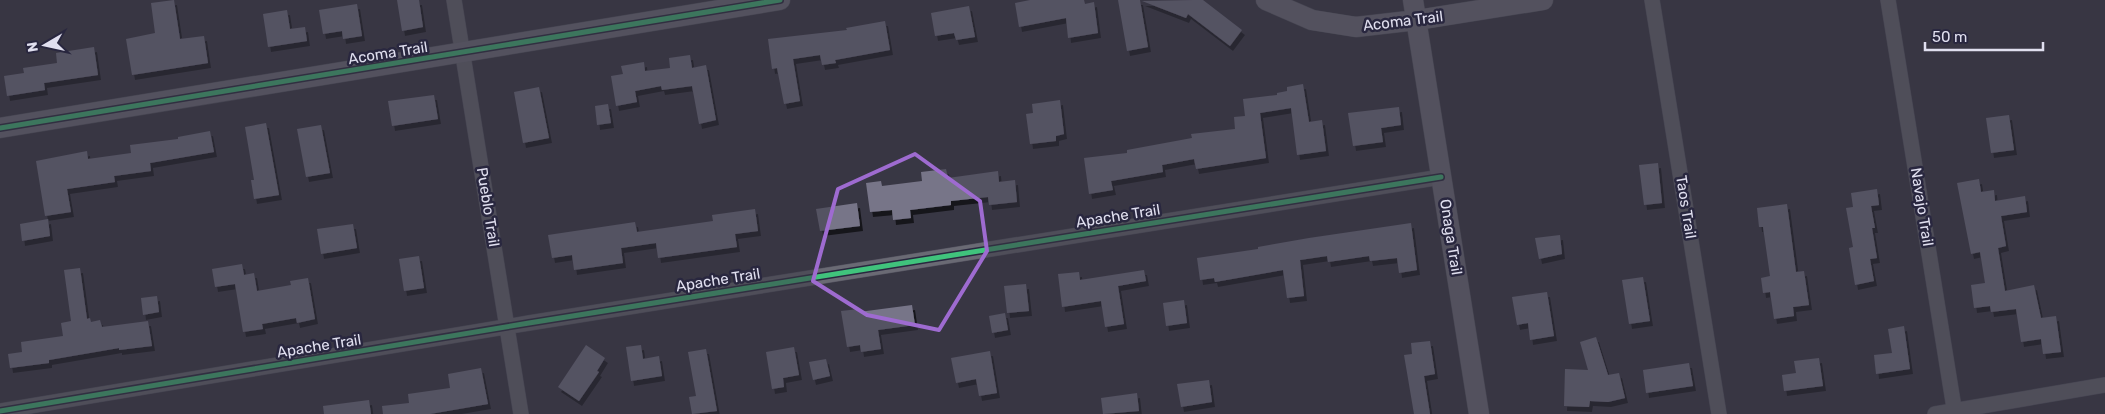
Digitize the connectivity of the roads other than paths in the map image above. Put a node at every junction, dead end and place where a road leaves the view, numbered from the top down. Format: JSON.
{"nodes":[{"id":1,"x":454,"y":0,"type":"edge"},
{"id":2,"x":780,"y":0,"type":"edge"},
{"id":3,"x":1266,"y":0,"type":"edge"},
{"id":4,"x":1413,"y":0,"type":"edge"},
{"id":5,"x":1543,"y":0,"type":"edge"},
{"id":6,"x":1652,"y":0,"type":"edge"},
{"id":7,"x":1888,"y":0,"type":"edge"},
{"id":8,"x":1417,"y":20,"type":"junction"},
{"id":9,"x":463,"y":53,"type":"junction"},
{"id":10,"x":0,"y":128,"type":"edge"},
{"id":11,"x":1441,"y":177,"type":"junction"},
{"id":12,"x":507,"y":327,"type":"junction"},
{"id":13,"x":2105,"y":385,"type":"edge"},
{"id":14,"x":0,"y":411,"type":"edge"},
{"id":15,"x":1955,"y":412,"type":"edge"},
{"id":16,"x":521,"y":414,"type":"edge"},
{"id":17,"x":1479,"y":414,"type":"edge"},
{"id":18,"x":1719,"y":414,"type":"edge"},
{"id":19,"x":1935,"y":414,"type":"edge"}],
"edges":[{"from":1,"to":9,"type":"street","name":"Pueblo Trail"},
{"from":2,"to":9,"type":"street","name":"Acoma Trail"},
{"from":3,"to":8,"type":"street","name":"Acoma Trail"},
{"from":4,"to":8,"type":"street","name":"Onaga Trail"},
{"from":5,"to":8,"type":"street","name":"Acoma Trail"},
{"from":6,"to":18,"type":"street","name":"Taos Trail"},
{"from":7,"to":15,"type":"street","name":"Navajo Trail"},
{"from":8,"to":11,"type":"street","name":"Onaga Trail"},
{"from":9,"to":10,"type":"street","name":"Acoma Trail"},
{"from":9,"to":12,"type":"street","name":"Pueblo Trail"},
{"from":11,"to":12,"type":"street","name":"Apache Trail"},
{"from":11,"to":17,"type":"street","name":"Onaga Trail"},
{"from":12,"to":14,"type":"street","name":"Apache Trail"},
{"from":12,"to":16,"type":"street","name":"Pueblo Trail"},
{"from":13,"to":15,"type":"street"},
{"from":15,"to":19,"type":"street"}]}
